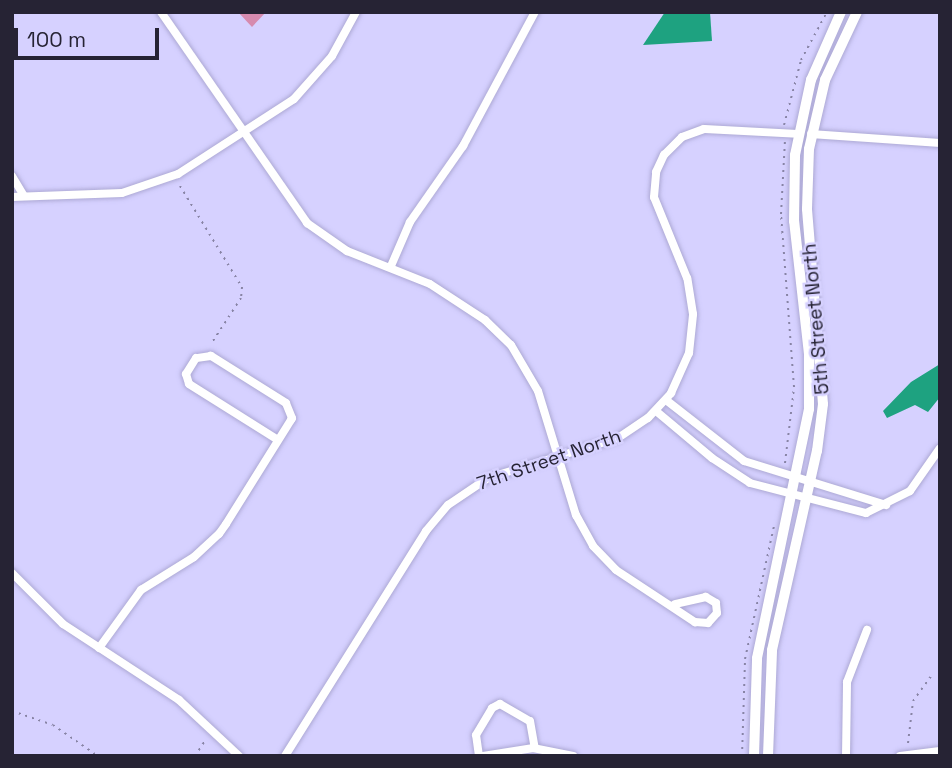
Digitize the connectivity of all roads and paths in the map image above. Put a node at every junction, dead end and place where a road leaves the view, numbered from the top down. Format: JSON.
{"nodes":[{"id":1,"x":161,"y":12,"type":"edge"},
{"id":2,"x":356,"y":12,"type":"edge"},
{"id":3,"x":536,"y":12,"type":"edge"},
{"id":4,"x":827,"y":12,"type":"edge"},
{"id":5,"x":841,"y":12,"type":"edge"},
{"id":6,"x":857,"y":12,"type":"edge"},
{"id":7,"x":784,"y":126,"type":"dead end"},
{"id":8,"x":245,"y":134,"type":"junction"},
{"id":9,"x":798,"y":134,"type":"junction"},
{"id":10,"x":811,"y":134,"type":"junction"},
{"id":11,"x":785,"y":140,"type":"dead end"},
{"id":12,"x":940,"y":143,"type":"edge"},
{"id":13,"x":12,"y":176,"type":"edge"},
{"id":14,"x":180,"y":186,"type":"dead end"},
{"id":15,"x":24,"y":196,"type":"junction"},
{"id":16,"x":12,"y":197,"type":"edge"},
{"id":17,"x":391,"y":266,"type":"junction"},
{"id":18,"x":211,"y":344,"type":"dead end"},
{"id":19,"x":666,"y":400,"type":"junction"},
{"id":20,"x":656,"y":411,"type":"junction"},
{"id":21,"x":278,"y":440,"type":"junction"},
{"id":22,"x":940,"y":448,"type":"edge"},
{"id":23,"x":559,"y":457,"type":"junction"},
{"id":24,"x":783,"y":467,"type":"dead end"},
{"id":25,"x":797,"y":480,"type":"junction"},
{"id":26,"x":810,"y":483,"type":"junction"},
{"id":27,"x":793,"y":496,"type":"junction"},
{"id":28,"x":806,"y":499,"type":"junction"},
{"id":29,"x":886,"y":505,"type":"junction"},
{"id":30,"x":12,"y":573,"type":"edge"},
{"id":31,"x":674,"y":604,"type":"junction"},
{"id":32,"x":867,"y":630,"type":"dead end"},
{"id":33,"x":99,"y":648,"type":"junction"},
{"id":34,"x":932,"y":675,"type":"dead end"},
{"id":35,"x":12,"y":711,"type":"edge"},
{"id":36,"x":209,"y":734,"type":"dead end"},
{"id":37,"x":908,"y":743,"type":"dead end"},
{"id":38,"x":536,"y":748,"type":"junction"},
{"id":39,"x":940,"y":751,"type":"edge"},
{"id":40,"x":98,"y":756,"type":"edge"},
{"id":41,"x":195,"y":756,"type":"edge"},
{"id":42,"x":239,"y":756,"type":"edge"},
{"id":43,"x":285,"y":756,"type":"edge"},
{"id":44,"x":481,"y":756,"type":"edge"},
{"id":45,"x":573,"y":756,"type":"edge"},
{"id":46,"x":754,"y":756,"type":"edge"},
{"id":47,"x":768,"y":756,"type":"edge"},
{"id":48,"x":846,"y":756,"type":"edge"},
{"id":49,"x":900,"y":756,"type":"edge"}],
"edges":[{"from":1,"to":8,"type":"street"},
{"from":2,"to":8,"type":"street"},
{"from":3,"to":17,"type":"street"},
{"from":4,"to":7,"type":"path"},
{"from":5,"to":9,"type":"street","name":"5th Street North"},
{"from":6,"to":10,"type":"street","name":"5th Street North"},
{"from":8,"to":15,"type":"street"},
{"from":8,"to":17,"type":"street"},
{"from":9,"to":19,"type":"street","name":"7th Street North"},
{"from":9,"to":25,"type":"street","name":"5th Street North"},
{"from":10,"to":12,"type":"street"},
{"from":10,"to":26,"type":"street","name":"5th Street North"},
{"from":11,"to":24,"type":"path"},
{"from":13,"to":15,"type":"street"},
{"from":14,"to":18,"type":"path"},
{"from":15,"to":16,"type":"street"},
{"from":17,"to":23,"type":"street"},
{"from":19,"to":20,"type":"street","name":"7th Street North"},
{"from":19,"to":25,"type":"street"},
{"from":20,"to":23,"type":"street","name":"7th Street North"},
{"from":20,"to":27,"type":"street"},
{"from":21,"to":21,"type":"street"},
{"from":21,"to":33,"type":"street"},
{"from":22,"to":29,"type":"street"},
{"from":23,"to":31,"type":"street"},
{"from":23,"to":43,"type":"street","name":"7th Street North"},
{"from":25,"to":26,"type":"street"},
{"from":25,"to":27,"type":"street","name":"5th Street North"},
{"from":26,"to":28,"type":"street","name":"5th Street North"},
{"from":26,"to":29,"type":"street"},
{"from":27,"to":28,"type":"street"},
{"from":27,"to":46,"type":"street","name":"5th Street North"},
{"from":28,"to":29,"type":"street"},
{"from":28,"to":47,"type":"street","name":"5th Street North"},
{"from":30,"to":33,"type":"street"},
{"from":31,"to":31,"type":"street"},
{"from":32,"to":48,"type":"street"},
{"from":33,"to":42,"type":"street"},
{"from":34,"to":37,"type":"path"},
{"from":35,"to":40,"type":"path"},
{"from":36,"to":41,"type":"path"},
{"from":38,"to":44,"type":"street"},
{"from":38,"to":44,"type":"street"},
{"from":38,"to":45,"type":"street"},
{"from":39,"to":49,"type":"street"}]}
